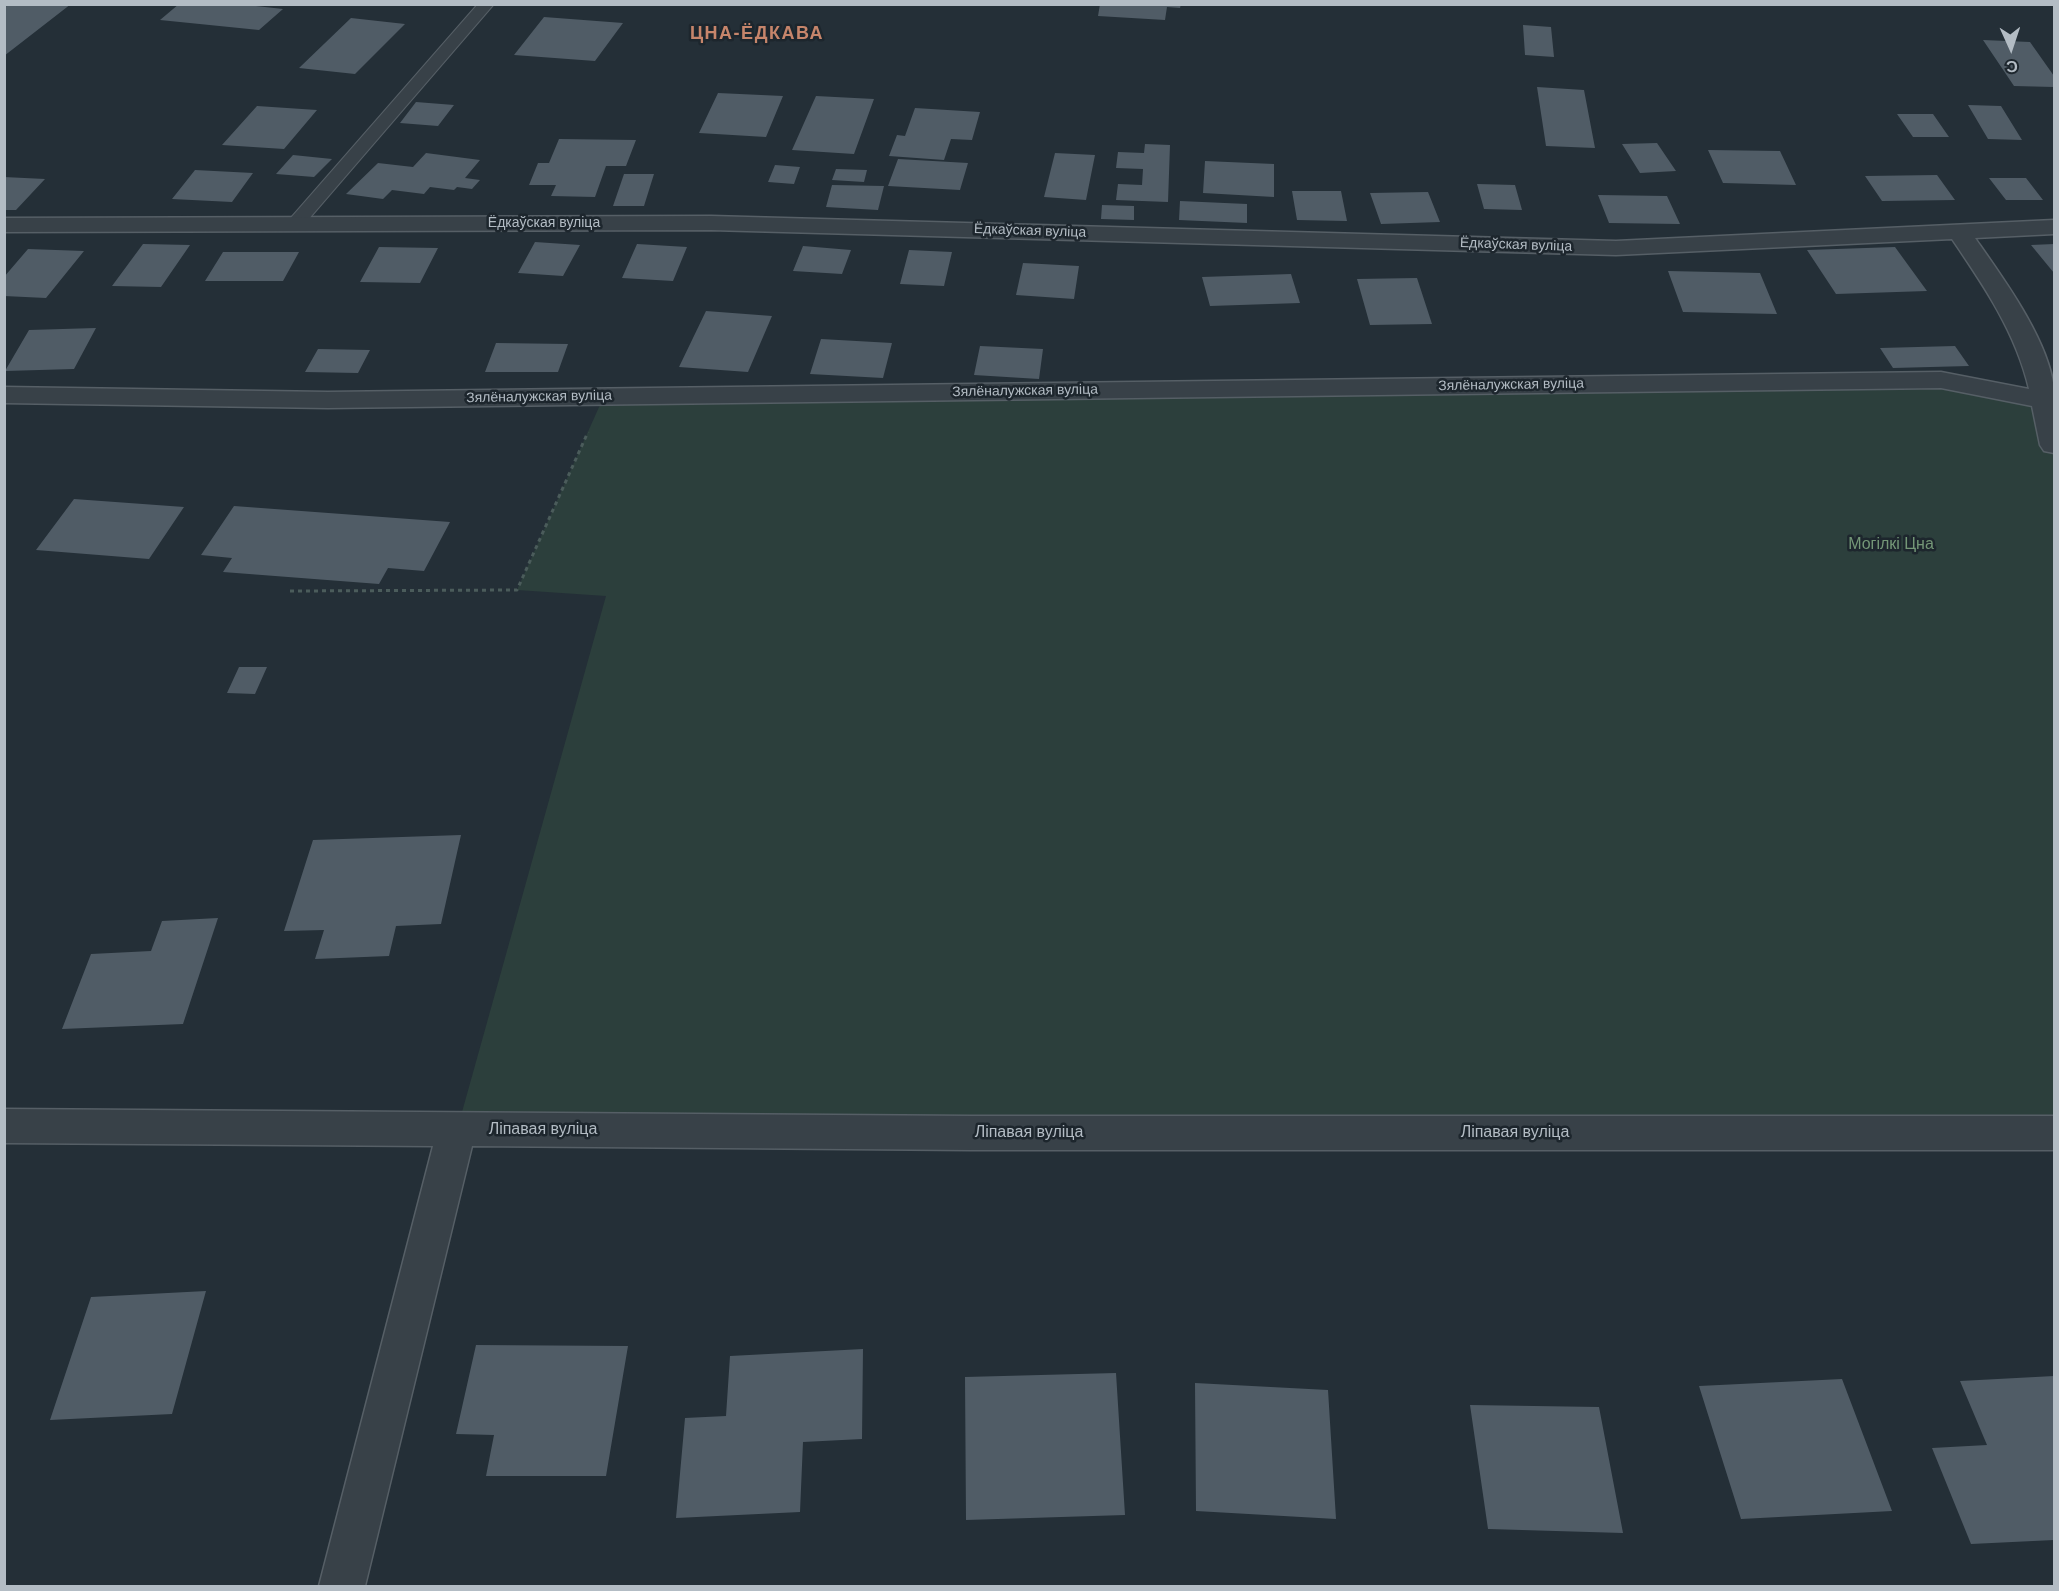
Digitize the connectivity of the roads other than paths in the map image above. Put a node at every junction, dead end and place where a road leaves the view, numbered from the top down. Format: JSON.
{"nodes":[{"id":1,"x":487,"y":4,"type":"edge"},
{"id":2,"x":295,"y":224,"type":"junction"},
{"id":3,"x":4,"y":225,"type":"edge"},
{"id":4,"x":2055,"y":227,"type":"edge"},
{"id":5,"x":1958,"y":231,"type":"junction"},
{"id":6,"x":4,"y":395,"type":"edge"},
{"id":7,"x":2044,"y":400,"type":"junction"},
{"id":8,"x":2054,"y":442,"type":"edge"},
{"id":9,"x":4,"y":1126,"type":"edge"},
{"id":10,"x":457,"y":1130,"type":"junction"},
{"id":11,"x":2055,"y":1133,"type":"edge"},
{"id":12,"x":342,"y":1587,"type":"edge"}],
"edges":[{"from":1,"to":2,"type":"lane"},
{"from":2,"to":3,"type":"street","name":"Ёдкаўская вуліца"},
{"from":2,"to":5,"type":"street","name":"Ёдкаўская вуліца"},
{"from":4,"to":5,"type":"street","name":"Ёдкаўская вуліца"},
{"from":5,"to":7,"type":"street"},
{"from":6,"to":7,"type":"street","name":"Зялёналужская вуліца"},
{"from":7,"to":8,"type":"street"},
{"from":9,"to":10,"type":"street","name":"Ліпавая вуліца"},
{"from":10,"to":11,"type":"street","name":"Ліпавая вуліца"},
{"from":10,"to":12,"type":"street"}]}
